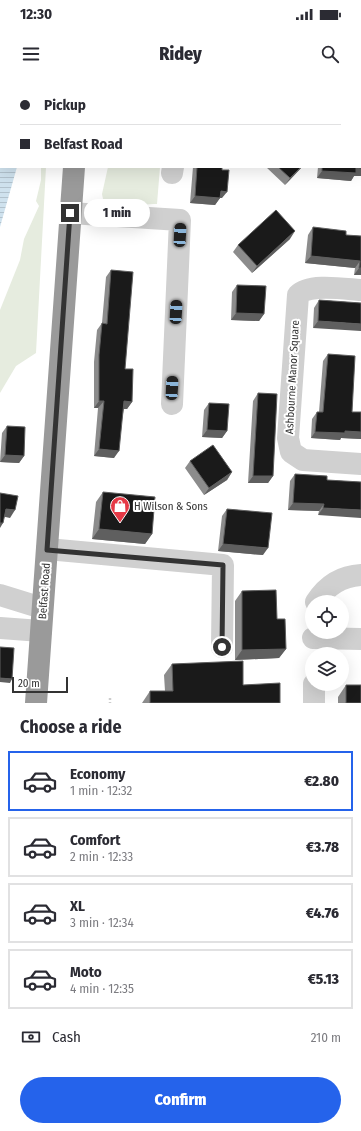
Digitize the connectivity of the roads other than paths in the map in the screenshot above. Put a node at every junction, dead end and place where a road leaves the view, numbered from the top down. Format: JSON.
{"nodes":[{"id":1,"x":74,"y":168,"type":"edge"},
{"id":2,"x":70,"y":213,"type":"junction"},
{"id":3,"x":361,"y":290,"type":"edge"},
{"id":4,"x":172,"y":404,"type":"dead end"},
{"id":5,"x":361,"y":464,"type":"edge"},
{"id":6,"x":47,"y":550,"type":"junction"},
{"id":7,"x":361,"y":575,"type":"edge"},
{"id":8,"x":0,"y":595,"type":"edge"},
{"id":9,"x":321,"y":595,"type":"edge"},
{"id":10,"x":42,"y":608,"type":"junction"},
{"id":11,"x":0,"y":628,"type":"edge"},
{"id":12,"x":41,"y":631,"type":"junction"},
{"id":13,"x":361,"y":639,"type":"edge"},
{"id":14,"x":314,"y":641,"type":"edge"},
{"id":15,"x":222,"y":647,"type":"dead end"},
{"id":16,"x":314,"y":691,"type":"edge"},
{"id":17,"x":36,"y":703,"type":"edge"},
{"id":18,"x":314,"y":703,"type":"edge"}],
"edges":[{"from":1,"to":2,"type":"highway","name":"Belfast Road"},
{"from":2,"to":4,"type":"street"},
{"from":2,"to":6,"type":"highway","name":"Belfast Road"},
{"from":3,"to":5,"type":"street","name":"Ashbourne Manor Square"},
{"from":6,"to":10,"type":"highway","name":"Belfast Road"},
{"from":6,"to":15,"type":"street"},
{"from":7,"to":9,"type":"street"},
{"from":8,"to":10,"type":"street"},
{"from":10,"to":12,"type":"highway","name":"Belfast Road"},
{"from":11,"to":12,"type":"street"},
{"from":12,"to":17,"type":"highway","name":"Belfast Road"},
{"from":13,"to":14,"type":"street"},
{"from":16,"to":18,"type":"street"}]}
